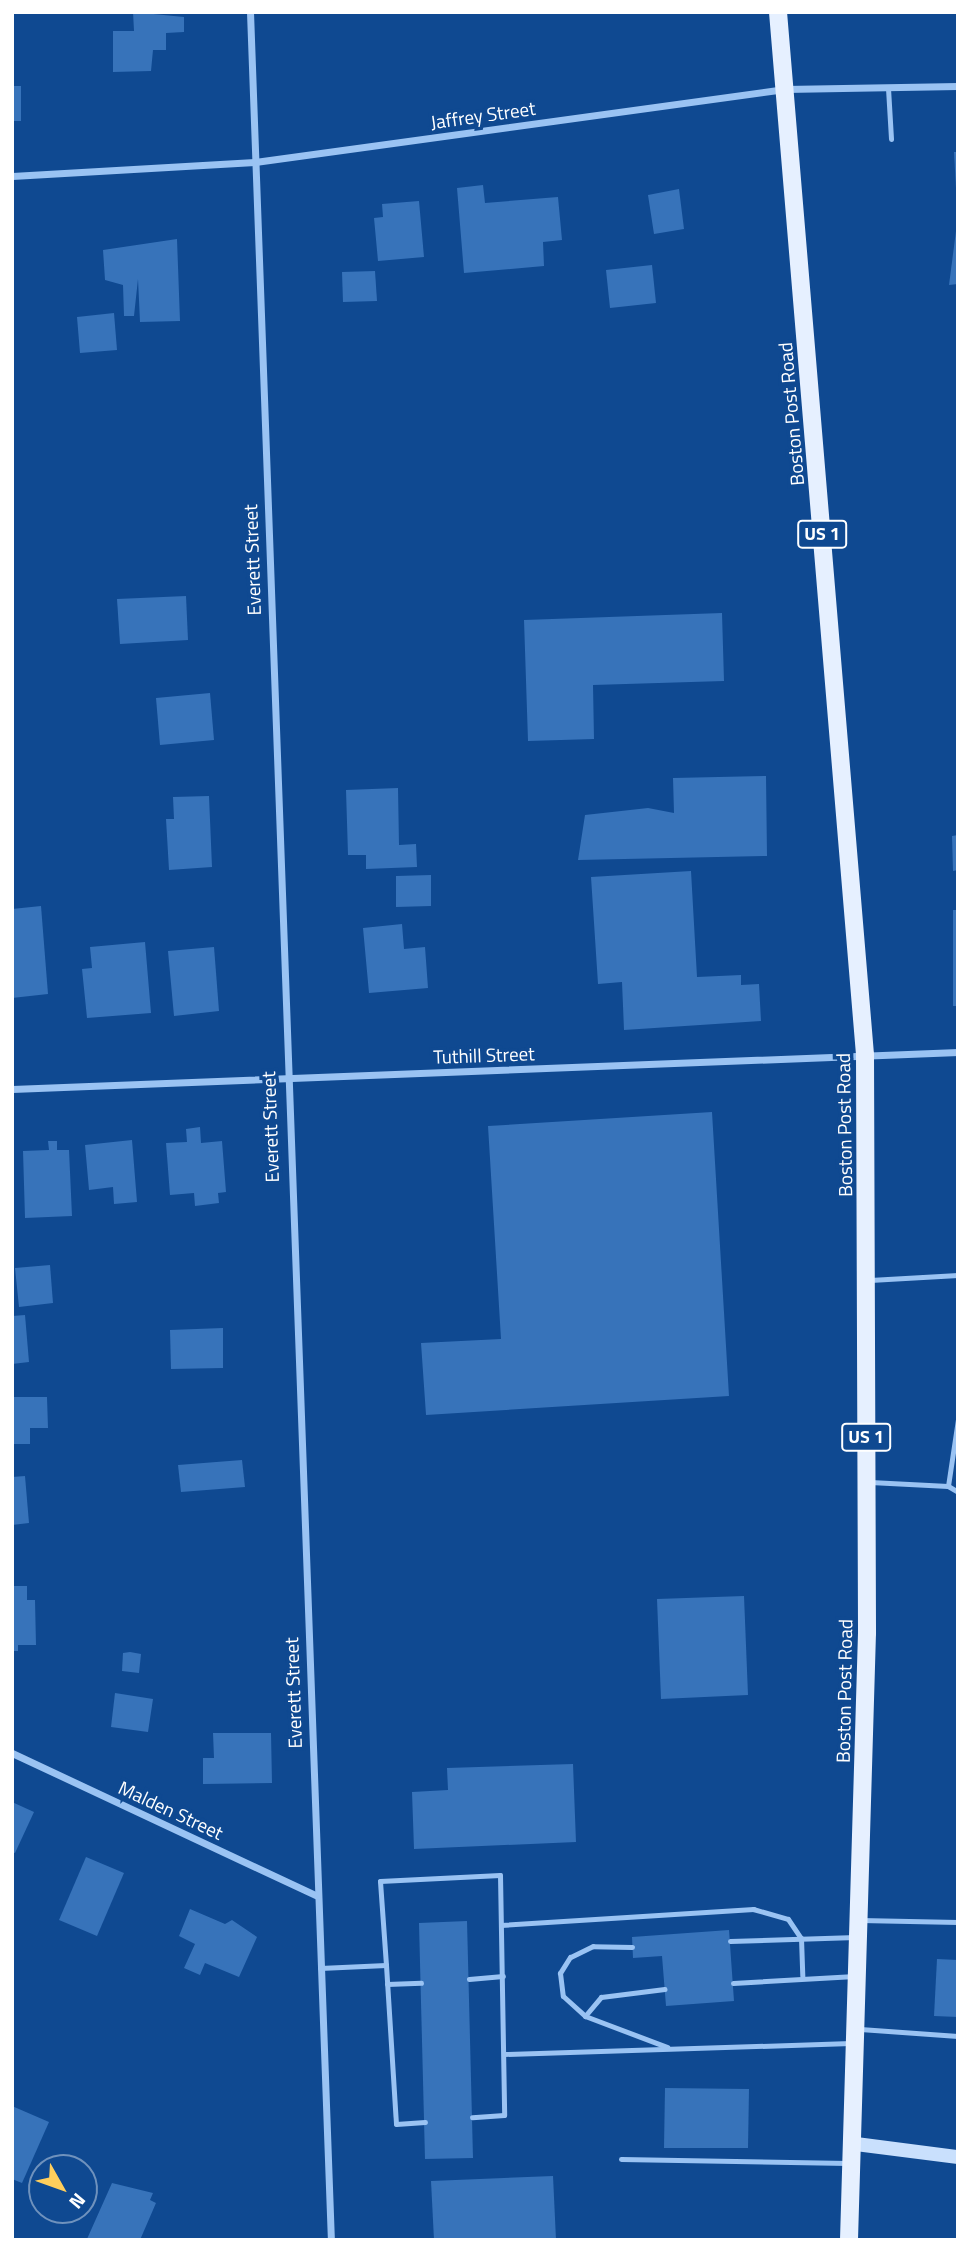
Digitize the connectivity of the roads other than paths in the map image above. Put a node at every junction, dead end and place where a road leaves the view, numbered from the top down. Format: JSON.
{"nodes":[{"id":1,"x":250,"y":12,"type":"edge"},
{"id":2,"x":778,"y":12,"type":"edge"},
{"id":3,"x":958,"y":86,"type":"edge"},
{"id":4,"x":888,"y":88,"type":"junction"},
{"id":5,"x":785,"y":89,"type":"junction"},
{"id":6,"x":891,"y":139,"type":"dead end"},
{"id":7,"x":255,"y":162,"type":"junction"},
{"id":8,"x":12,"y":176,"type":"edge"},
{"id":9,"x":958,"y":1052,"type":"edge"},
{"id":10,"x":865,"y":1055,"type":"junction"},
{"id":11,"x":284,"y":1079,"type":"junction"},
{"id":12,"x":12,"y":1088,"type":"edge"},
{"id":13,"x":958,"y":1275,"type":"edge"},
{"id":14,"x":866,"y":1281,"type":"junction"},
{"id":15,"x":958,"y":1419,"type":"edge"},
{"id":16,"x":866,"y":1482,"type":"junction"},
{"id":17,"x":948,"y":1486,"type":"junction"},
{"id":18,"x":958,"y":1492,"type":"edge"},
{"id":19,"x":12,"y":1753,"type":"edge"},
{"id":20,"x":317,"y":1896,"type":"junction"},
{"id":21,"x":958,"y":1922,"type":"edge"},
{"id":22,"x":501,"y":1925,"type":"junction"},
{"id":23,"x":860,"y":1929,"type":"junction"},
{"id":24,"x":801,"y":1938,"type":"junction"},
{"id":25,"x":730,"y":1941,"type":"dead end"},
{"id":26,"x":632,"y":1947,"type":"dead end"},
{"id":27,"x":386,"y":1965,"type":"junction"},
{"id":28,"x":320,"y":1968,"type":"junction"},
{"id":29,"x":503,"y":1976,"type":"junction"},
{"id":30,"x":802,"y":1976,"type":"junction"},
{"id":31,"x":859,"y":1976,"type":"junction"},
{"id":32,"x":468,"y":1979,"type":"dead end"},
{"id":33,"x":421,"y":1983,"type":"dead end"},
{"id":34,"x":733,"y":1983,"type":"dead end"},
{"id":35,"x":387,"y":1984,"type":"junction"},
{"id":36,"x":665,"y":1989,"type":"dead end"},
{"id":37,"x":585,"y":2016,"type":"junction"},
{"id":38,"x":858,"y":2036,"type":"junction"},
{"id":39,"x":958,"y":2036,"type":"edge"},
{"id":40,"x":670,"y":2048,"type":"junction"},
{"id":41,"x":504,"y":2054,"type":"junction"},
{"id":42,"x":472,"y":2117,"type":"dead end"},
{"id":43,"x":425,"y":2122,"type":"dead end"},
{"id":44,"x":856,"y":2144,"type":"junction"},
{"id":45,"x":958,"y":2157,"type":"edge"},
{"id":46,"x":621,"y":2159,"type":"dead end"},
{"id":47,"x":855,"y":2164,"type":"junction"},
{"id":48,"x":331,"y":2240,"type":"edge"},
{"id":49,"x":849,"y":2240,"type":"edge"}],
"edges":[{"from":1,"to":7,"type":"street","name":"Everett Street"},
{"from":2,"to":5,"type":"main road","name":"Boston Post Road","number":"US 1"},
{"from":3,"to":4,"type":"street","name":"Jaffrey Street"},
{"from":4,"to":5,"type":"street","name":"Jaffrey Street"},
{"from":4,"to":6,"type":"lane"},
{"from":5,"to":7,"type":"street","name":"Jaffrey Street"},
{"from":5,"to":10,"type":"main road","name":"Boston Post Road","number":"US 1"},
{"from":7,"to":8,"type":"street","name":"Jaffrey Street"},
{"from":7,"to":11,"type":"street","name":"Everett Street"},
{"from":9,"to":10,"type":"street","name":"Tuthill Street"},
{"from":10,"to":11,"type":"street","name":"Tuthill Street"},
{"from":10,"to":14,"type":"main road","name":"Boston Post Road","number":"US 1"},
{"from":11,"to":12,"type":"street","name":"Tuthill Street"},
{"from":11,"to":20,"type":"street","name":"Everett Street"},
{"from":13,"to":14,"type":"lane"},
{"from":14,"to":16,"type":"main road","name":"Boston Post Road","number":"US 1"},
{"from":15,"to":17,"type":"lane"},
{"from":16,"to":17,"type":"lane"},
{"from":16,"to":23,"type":"main road","name":"Boston Post Road","number":"US 1"},
{"from":17,"to":18,"type":"lane"},
{"from":19,"to":20,"type":"street","name":"Malden Street"},
{"from":20,"to":28,"type":"street","name":"Everett Street"},
{"from":21,"to":23,"type":"lane"},
{"from":22,"to":24,"type":"lane"},
{"from":22,"to":27,"type":"lane"},
{"from":22,"to":29,"type":"lane"},
{"from":23,"to":24,"type":"lane"},
{"from":23,"to":31,"type":"main road","name":"Boston Post Road","number":"US 1"},
{"from":24,"to":25,"type":"lane"},
{"from":24,"to":30,"type":"lane"},
{"from":26,"to":37,"type":"lane"},
{"from":27,"to":28,"type":"lane"},
{"from":27,"to":35,"type":"lane"},
{"from":28,"to":48,"type":"street","name":"Everett Street"},
{"from":29,"to":32,"type":"lane"},
{"from":29,"to":41,"type":"lane"},
{"from":30,"to":31,"type":"lane"},
{"from":30,"to":34,"type":"lane"},
{"from":31,"to":38,"type":"main road","name":"Boston Post Road","number":"US 1"},
{"from":33,"to":35,"type":"lane"},
{"from":35,"to":43,"type":"lane"},
{"from":36,"to":37,"type":"lane"},
{"from":37,"to":40,"type":"lane"},
{"from":38,"to":39,"type":"lane"},
{"from":38,"to":40,"type":"lane"},
{"from":38,"to":44,"type":"main road","name":"Boston Post Road","number":"US 1"},
{"from":40,"to":41,"type":"lane"},
{"from":41,"to":42,"type":"lane"},
{"from":44,"to":45,"type":"street"},
{"from":44,"to":47,"type":"main road","name":"Boston Post Road","number":"US 1"},
{"from":46,"to":47,"type":"lane"},
{"from":47,"to":49,"type":"main road","name":"Boston Post Road","number":"US 1"}]}
